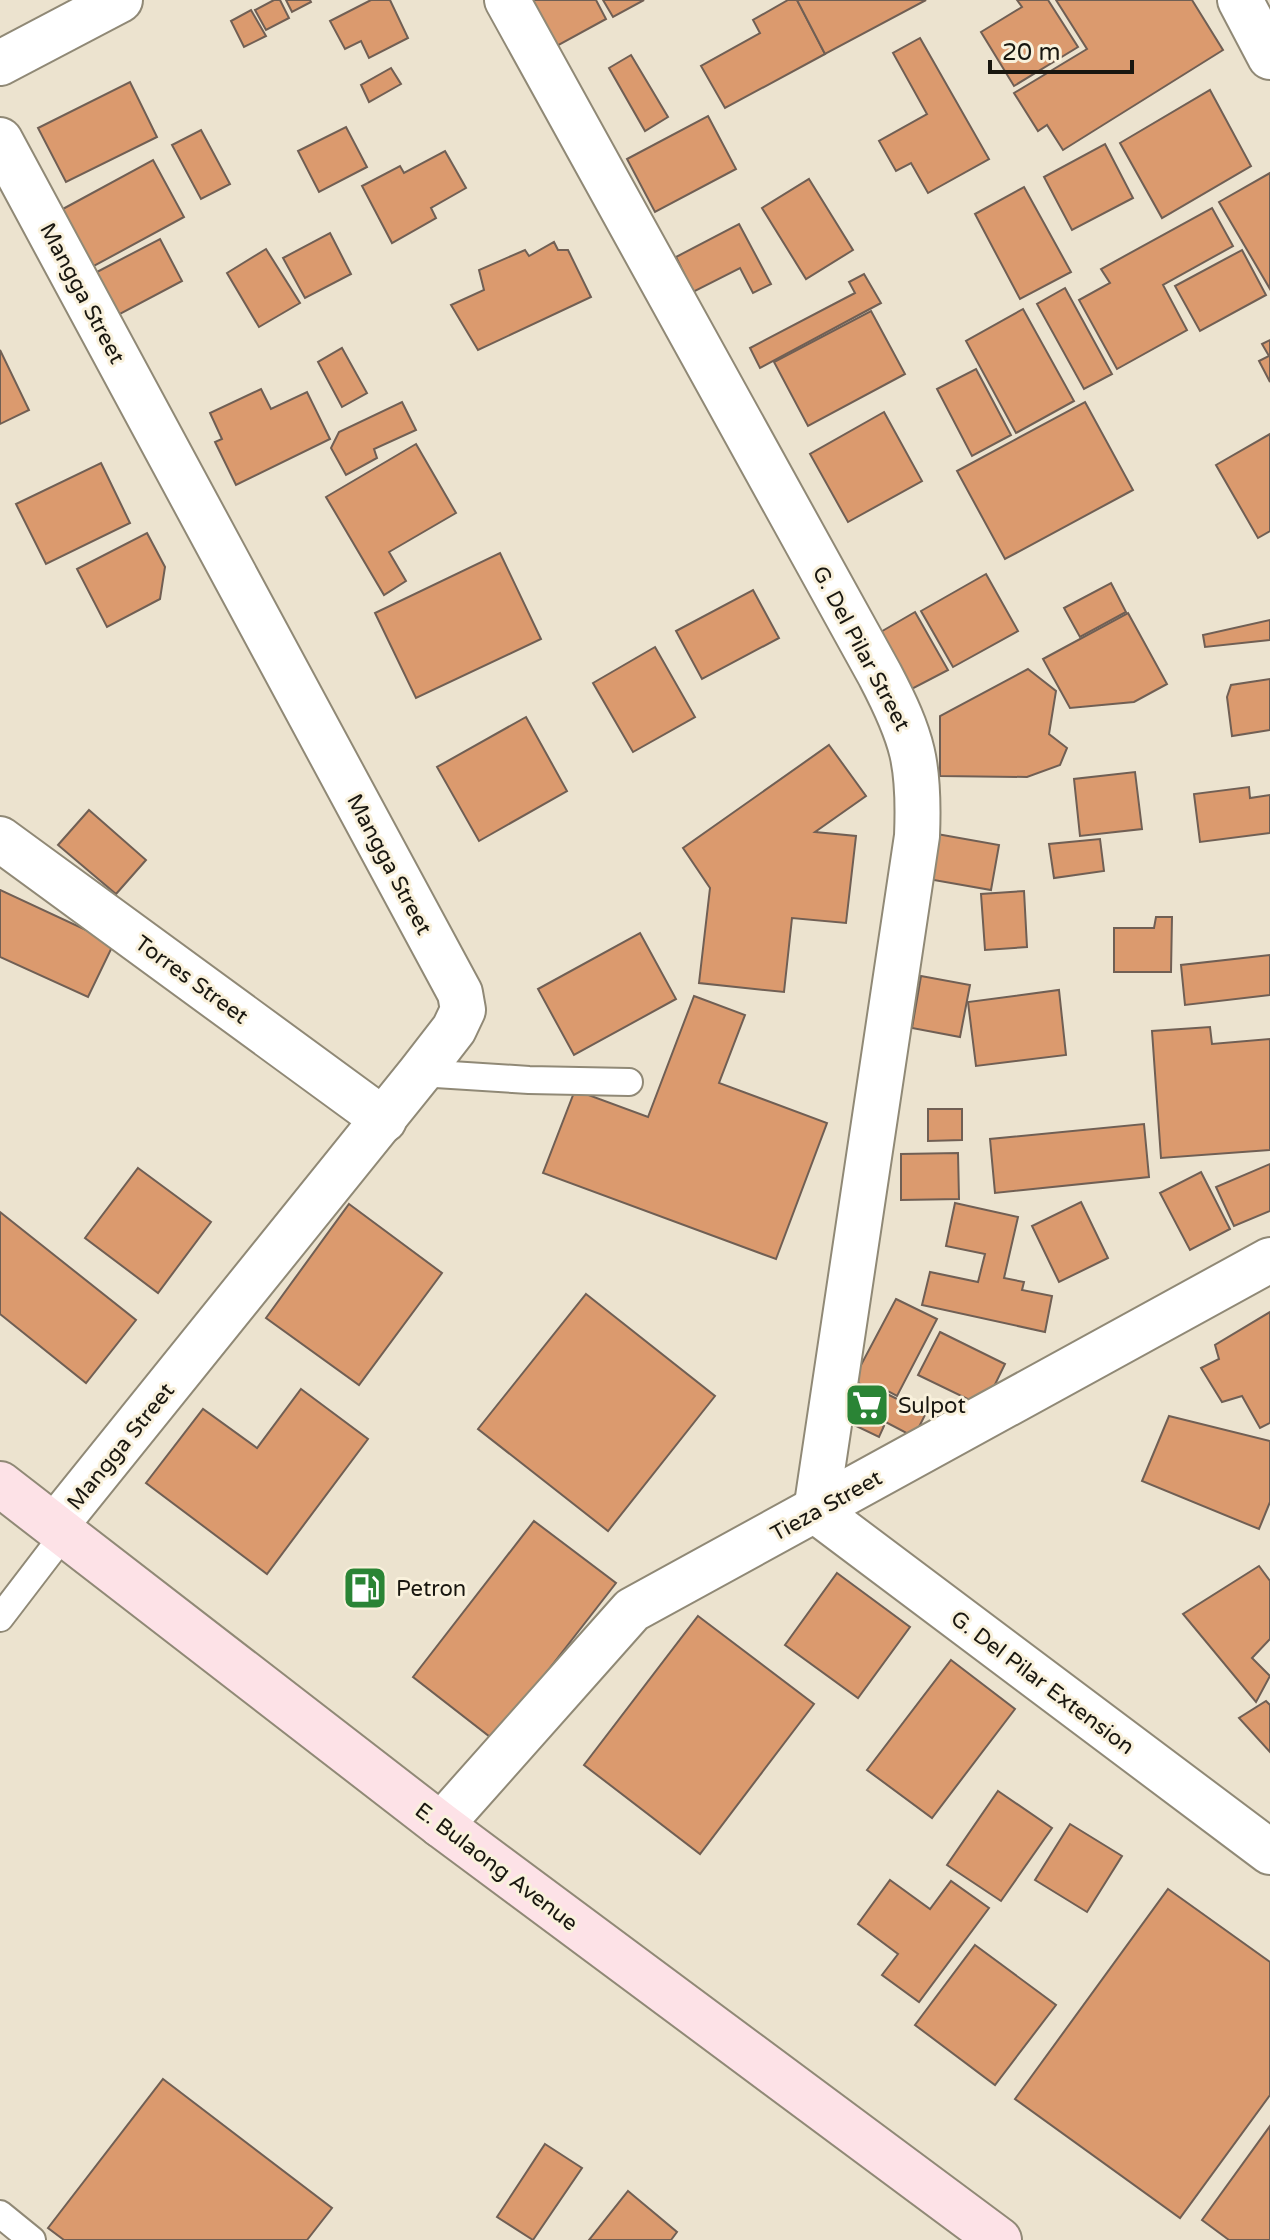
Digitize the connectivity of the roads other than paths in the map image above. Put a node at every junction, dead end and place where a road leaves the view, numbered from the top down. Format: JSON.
{"nodes":[{"id":1,"x":120,"y":0,"type":"edge"},
{"id":2,"x":507,"y":0,"type":"edge"},
{"id":3,"x":1240,"y":0,"type":"edge"},
{"id":4,"x":1270,"y":57,"type":"edge"},
{"id":5,"x":0,"y":63,"type":"edge"},
{"id":6,"x":0,"y":140,"type":"edge"},
{"id":7,"x":0,"y":839,"type":"edge"},
{"id":8,"x":420,"y":1073,"type":"junction"},
{"id":9,"x":629,"y":1082,"type":"dead end"},
{"id":10,"x":384,"y":1120,"type":"junction"},
{"id":11,"x":1270,"y":1260,"type":"edge"},
{"id":12,"x":0,"y":1484,"type":"edge"},
{"id":13,"x":816,"y":1511,"type":"junction"},
{"id":14,"x":60,"y":1529,"type":"junction"},
{"id":15,"x":0,"y":1618,"type":"edge"},
{"id":16,"x":441,"y":1825,"type":"junction"},
{"id":17,"x":1270,"y":1852,"type":"edge"},
{"id":18,"x":0,"y":2214,"type":"edge"},
{"id":19,"x":32,"y":2240,"type":"edge"},
{"id":20,"x":999,"y":2240,"type":"edge"}],
"edges":[{"from":1,"to":5,"type":"street"},
{"from":2,"to":13,"type":"street","name":"G. Del Pilar Street"},
{"from":3,"to":4,"type":"street"},
{"from":6,"to":8,"type":"street","name":"Mangga Street"},
{"from":7,"to":10,"type":"street","name":"Torres Street"},
{"from":8,"to":9,"type":"lane"},
{"from":8,"to":10,"type":"street","name":"Mangga Street"},
{"from":10,"to":14,"type":"street","name":"Mangga Street"},
{"from":11,"to":13,"type":"street","name":"Tieza Street"},
{"from":12,"to":14,"type":"main road","name":"E. Bulaong Avenue"},
{"from":13,"to":16,"type":"street","name":"Tieza Street"},
{"from":13,"to":17,"type":"street","name":"G. Del Pilar Extension"},
{"from":14,"to":15,"type":"lane"},
{"from":14,"to":16,"type":"main road","name":"E. Bulaong Avenue"},
{"from":16,"to":20,"type":"main road","name":"E. Bulaong Avenue"},
{"from":18,"to":19,"type":"lane"}]}
